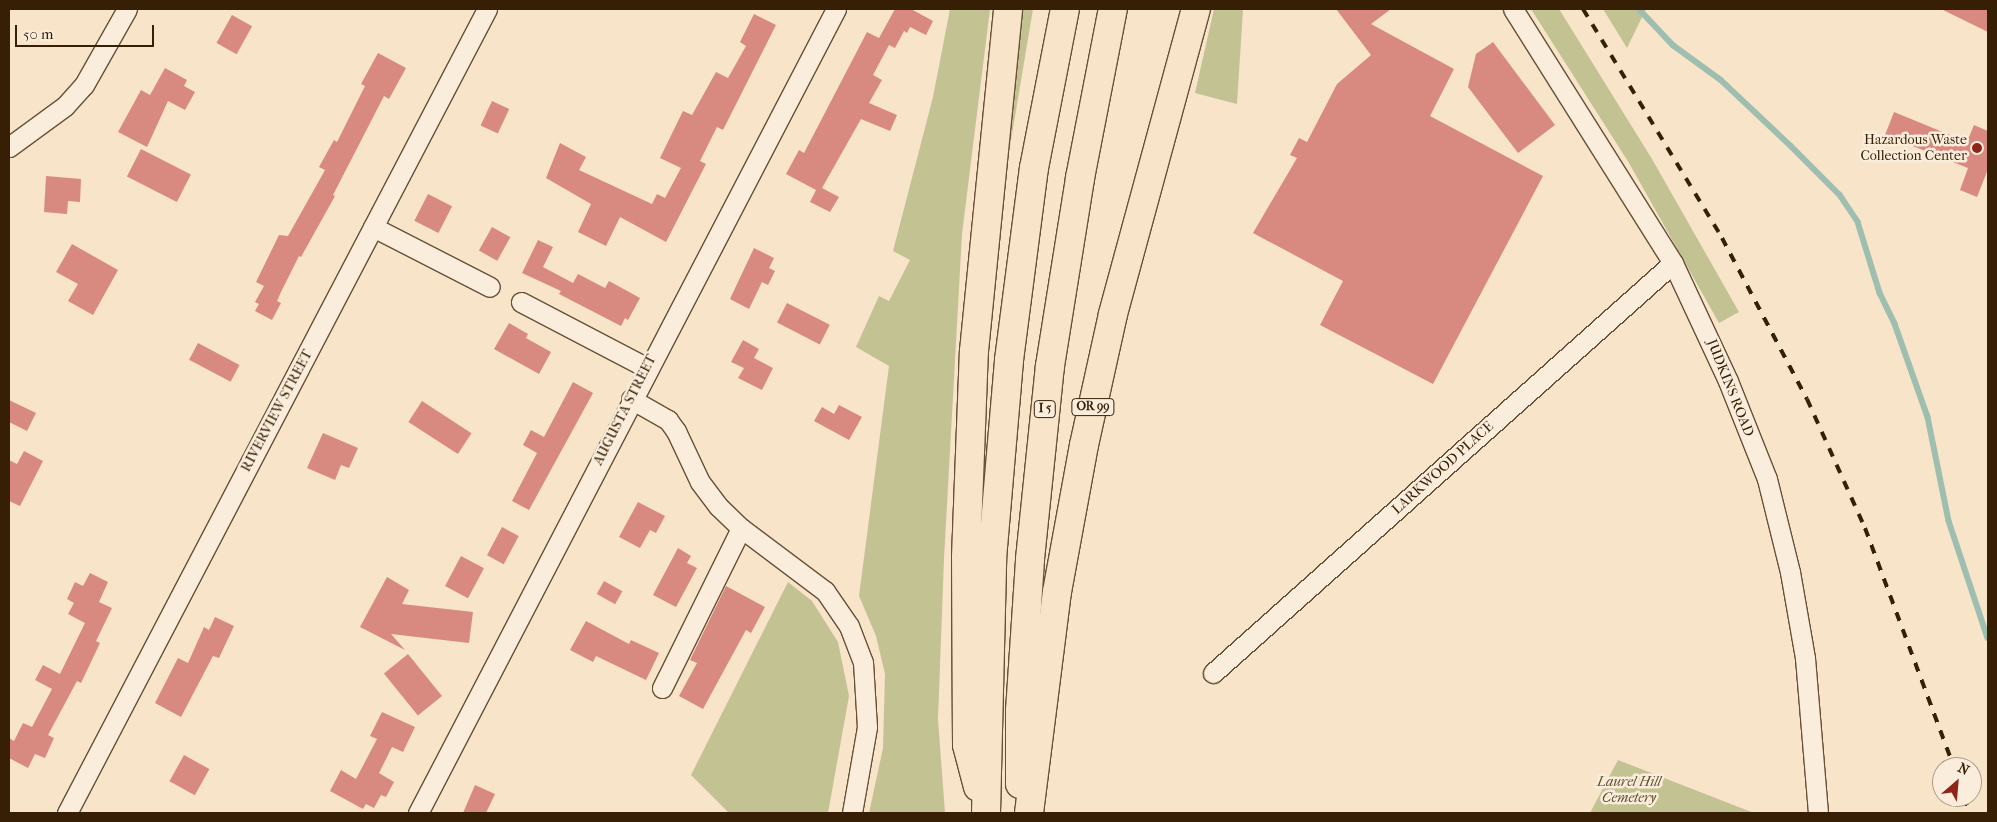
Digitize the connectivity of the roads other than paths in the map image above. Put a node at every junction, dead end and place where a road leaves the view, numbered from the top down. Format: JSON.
{"nodes":[{"id":1,"x":127,"y":9,"type":"edge"},
{"id":2,"x":487,"y":9,"type":"edge"},
{"id":3,"x":836,"y":9,"type":"edge"},
{"id":4,"x":1008,"y":9,"type":"edge"},
{"id":5,"x":1065,"y":9,"type":"edge"},
{"id":6,"x":1113,"y":9,"type":"edge"},
{"id":7,"x":1196,"y":9,"type":"edge"},
{"id":8,"x":1513,"y":9,"type":"edge"},
{"id":9,"x":9,"y":147,"type":"edge"},
{"id":10,"x":373,"y":227,"type":"junction"},
{"id":11,"x":1673,"y":263,"type":"junction"},
{"id":12,"x":490,"y":287,"type":"dead end"},
{"id":13,"x":521,"y":302,"type":"dead end"},
{"id":14,"x":647,"y":368,"type":"junction"},
{"id":15,"x":631,"y":399,"type":"junction"},
{"id":16,"x":741,"y":528,"type":"junction"},
{"id":17,"x":1213,"y":673,"type":"dead end"},
{"id":18,"x":662,"y":688,"type":"dead end"},
{"id":19,"x":67,"y":813,"type":"edge"},
{"id":20,"x":418,"y":813,"type":"edge"},
{"id":21,"x":852,"y":813,"type":"edge"},
{"id":22,"x":985,"y":813,"type":"edge"},
{"id":23,"x":1020,"y":813,"type":"edge"},
{"id":24,"x":1030,"y":813,"type":"edge"},
{"id":25,"x":1818,"y":813,"type":"edge"}],
"edges":[{"from":1,"to":9,"type":"street"},
{"from":2,"to":10,"type":"street","name":"RIVERVIEW STREET"},
{"from":3,"to":14,"type":"street","name":"AUGUSTA STREET"},
{"from":4,"to":22,"type":"highway"},
{"from":5,"to":22,"type":"highway"},
{"from":6,"to":23,"type":"highway","number":"I 5"},
{"from":7,"to":24,"type":"highway","number":"OR 99"},
{"from":8,"to":11,"type":"street","name":"JUDKINS ROAD"},
{"from":10,"to":12,"type":"street"},
{"from":10,"to":19,"type":"street","name":"RIVERVIEW STREET"},
{"from":11,"to":17,"type":"street","name":"LARKWOOD PLACE"},
{"from":11,"to":25,"type":"street","name":"JUDKINS ROAD"},
{"from":13,"to":14,"type":"street"},
{"from":14,"to":15,"type":"street","name":"AUGUSTA STREET"},
{"from":15,"to":16,"type":"street"},
{"from":15,"to":20,"type":"street","name":"AUGUSTA STREET"},
{"from":16,"to":18,"type":"street"},
{"from":16,"to":21,"type":"street"}]}
